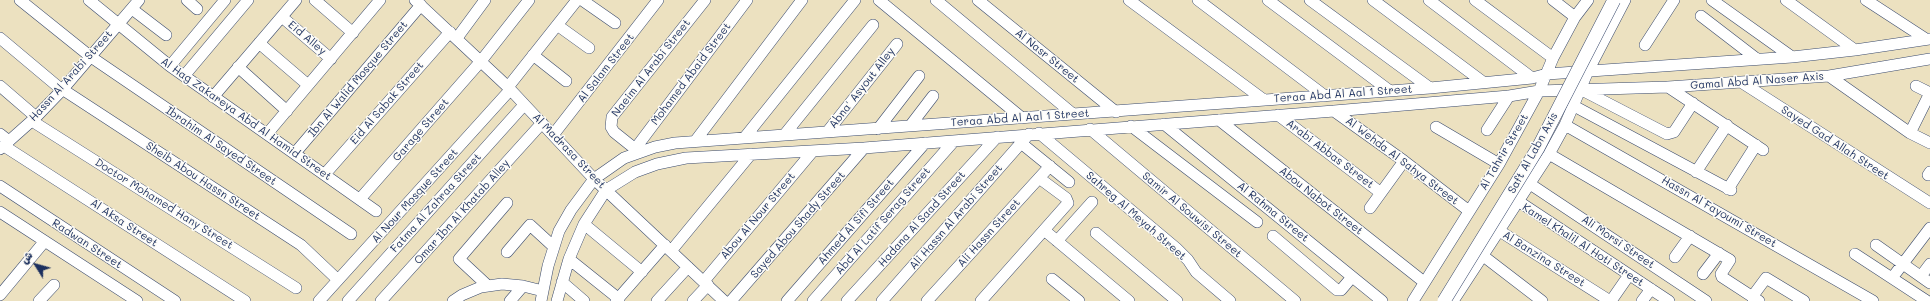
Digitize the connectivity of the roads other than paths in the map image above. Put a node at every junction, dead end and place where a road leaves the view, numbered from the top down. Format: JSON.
{"nodes":[{"id":1,"x":20,"y":0,"type":"edge"},
{"id":2,"x":89,"y":0,"type":"edge"},
{"id":3,"x":186,"y":0,"type":"edge"},
{"id":4,"x":225,"y":0,"type":"edge"},
{"id":5,"x":248,"y":0,"type":"edge"},
{"id":6,"x":296,"y":0,"type":"edge"},
{"id":7,"x":315,"y":0,"type":"edge"},
{"id":8,"x":380,"y":0,"type":"edge"},
{"id":9,"x":433,"y":0,"type":"edge"},
{"id":10,"x":485,"y":0,"type":"edge"},
{"id":11,"x":529,"y":0,"type":"edge"},
{"id":12,"x":577,"y":0,"type":"edge"},
{"id":13,"x":582,"y":0,"type":"edge"},
{"id":14,"x":658,"y":0,"type":"edge"},
{"id":15,"x":705,"y":0,"type":"edge"},
{"id":16,"x":747,"y":0,"type":"edge"},
{"id":17,"x":802,"y":0,"type":"edge"},
{"id":18,"x":855,"y":0,"type":"edge"},
{"id":19,"x":880,"y":0,"type":"edge"},
{"id":20,"x":936,"y":0,"type":"edge"},
{"id":21,"x":978,"y":0,"type":"edge"},
{"id":22,"x":1129,"y":0,"type":"edge"},
{"id":23,"x":1198,"y":0,"type":"edge"},
{"id":24,"x":1268,"y":0,"type":"edge"},
{"id":25,"x":1310,"y":0,"type":"edge"},
{"id":26,"x":1373,"y":0,"type":"edge"},
{"id":27,"x":1429,"y":0,"type":"edge"},
{"id":28,"x":1475,"y":0,"type":"edge"},
{"id":29,"x":1553,"y":0,"type":"edge"},
{"id":30,"x":1588,"y":0,"type":"edge"},
{"id":31,"x":1606,"y":0,"type":"edge"},
{"id":32,"x":1614,"y":0,"type":"edge"},
{"id":33,"x":1625,"y":0,"type":"edge"},
{"id":34,"x":1674,"y":0,"type":"edge"},
{"id":35,"x":1712,"y":0,"type":"edge"},
{"id":36,"x":1786,"y":0,"type":"edge"},
{"id":37,"x":1866,"y":0,"type":"edge"},
{"id":38,"x":133,"y":4,"type":"edge"},
{"id":39,"x":420,"y":5,"type":"edge"},
{"id":40,"x":197,"y":9,"type":"dead end"},
{"id":41,"x":1701,"y":16,"type":"dead end"},
{"id":42,"x":282,"y":17,"type":"junction"},
{"id":43,"x":1575,"y":17,"type":"junction"},
{"id":44,"x":614,"y":23,"type":"dead end"},
{"id":45,"x":118,"y":25,"type":"junction"},
{"id":46,"x":557,"y":25,"type":"junction"},
{"id":47,"x":873,"y":25,"type":"dead end"},
{"id":48,"x":354,"y":33,"type":"junction"},
{"id":49,"x":166,"y":35,"type":"dead end"},
{"id":50,"x":453,"y":35,"type":"junction"},
{"id":51,"x":0,"y":38,"type":"edge"},
{"id":52,"x":1928,"y":39,"type":"edge"},
{"id":53,"x":259,"y":43,"type":"junction"},
{"id":54,"x":897,"y":44,"type":"dead end"},
{"id":55,"x":1645,"y":45,"type":"dead end"},
{"id":56,"x":589,"y":48,"type":"dead end"},
{"id":57,"x":1856,"y":50,"type":"junction"},
{"id":58,"x":533,"y":55,"type":"junction"},
{"id":59,"x":91,"y":57,"type":"junction"},
{"id":60,"x":1792,"y":57,"type":"junction"},
{"id":61,"x":1553,"y":58,"type":"junction"},
{"id":62,"x":331,"y":59,"type":"junction"},
{"id":63,"x":1930,"y":59,"type":"edge"},
{"id":64,"x":1757,"y":60,"type":"junction"},
{"id":65,"x":481,"y":61,"type":"junction"},
{"id":66,"x":170,"y":66,"type":"junction"},
{"id":67,"x":238,"y":68,"type":"junction"},
{"id":68,"x":1588,"y":71,"type":"junction"},
{"id":69,"x":1547,"y":74,"type":"junction"},
{"id":70,"x":184,"y":76,"type":"junction"},
{"id":71,"x":919,"y":76,"type":"dead end"},
{"id":72,"x":1829,"y":76,"type":"junction"},
{"id":73,"x":1532,"y":78,"type":"junction"},
{"id":74,"x":566,"y":81,"type":"dead end"},
{"id":75,"x":1483,"y":82,"type":"junction"},
{"id":76,"x":1741,"y":82,"type":"junction"},
{"id":77,"x":0,"y":86,"type":"edge"},
{"id":78,"x":308,"y":86,"type":"junction"},
{"id":79,"x":1916,"y":86,"type":"dead end"},
{"id":80,"x":1668,"y":87,"type":"junction"},
{"id":81,"x":1430,"y":88,"type":"junction"},
{"id":82,"x":509,"y":89,"type":"junction"},
{"id":83,"x":62,"y":90,"type":"junction"},
{"id":84,"x":1582,"y":90,"type":"junction"},
{"id":85,"x":1390,"y":91,"type":"junction"},
{"id":86,"x":1539,"y":91,"type":"junction"},
{"id":87,"x":1930,"y":93,"type":"edge"},
{"id":88,"x":933,"y":96,"type":"dead end"},
{"id":89,"x":1325,"y":96,"type":"junction"},
{"id":90,"x":1509,"y":96,"type":"junction"},
{"id":91,"x":213,"y":97,"type":"junction"},
{"id":92,"x":1264,"y":100,"type":"junction"},
{"id":93,"x":1246,"y":101,"type":"junction"},
{"id":94,"x":1693,"y":103,"type":"junction"},
{"id":95,"x":524,"y":105,"type":"junction"},
{"id":96,"x":1574,"y":106,"type":"junction"},
{"id":97,"x":287,"y":111,"type":"junction"},
{"id":98,"x":1334,"y":111,"type":"junction"},
{"id":99,"x":1100,"y":112,"type":"junction"},
{"id":100,"x":1116,"y":112,"type":"junction"},
{"id":101,"x":1073,"y":114,"type":"junction"},
{"id":102,"x":1278,"y":115,"type":"junction"},
{"id":103,"x":1022,"y":118,"type":"junction"},
{"id":104,"x":1246,"y":118,"type":"junction"},
{"id":105,"x":34,"y":119,"type":"junction"},
{"id":106,"x":1219,"y":120,"type":"junction"},
{"id":107,"x":542,"y":123,"type":"junction"},
{"id":108,"x":1164,"y":124,"type":"junction"},
{"id":109,"x":1565,"y":125,"type":"junction"},
{"id":110,"x":1727,"y":125,"type":"junction"},
{"id":111,"x":910,"y":126,"type":"junction"},
{"id":112,"x":1131,"y":126,"type":"junction"},
{"id":113,"x":1436,"y":127,"type":"dead end"},
{"id":114,"x":878,"y":128,"type":"junction"},
{"id":115,"x":1102,"y":128,"type":"junction"},
{"id":116,"x":1090,"y":129,"type":"junction"},
{"id":117,"x":1487,"y":130,"type":"dead end"},
{"id":118,"x":828,"y":132,"type":"junction"},
{"id":119,"x":1910,"y":133,"type":"junction"},
{"id":120,"x":0,"y":134,"type":"edge"},
{"id":121,"x":267,"y":134,"type":"junction"},
{"id":122,"x":785,"y":134,"type":"junction"},
{"id":123,"x":1034,"y":134,"type":"junction"},
{"id":124,"x":553,"y":135,"type":"junction"},
{"id":125,"x":745,"y":137,"type":"junction"},
{"id":126,"x":997,"y":137,"type":"junction"},
{"id":127,"x":696,"y":140,"type":"junction"},
{"id":128,"x":954,"y":141,"type":"junction"},
{"id":129,"x":925,"y":143,"type":"junction"},
{"id":130,"x":1021,"y":143,"type":"junction"},
{"id":131,"x":1930,"y":143,"type":"edge"},
{"id":132,"x":4,"y":145,"type":"edge"},
{"id":133,"x":864,"y":148,"type":"junction"},
{"id":134,"x":637,"y":151,"type":"junction"},
{"id":135,"x":813,"y":151,"type":"junction"},
{"id":136,"x":295,"y":153,"type":"junction"},
{"id":137,"x":750,"y":154,"type":"junction"},
{"id":138,"x":1550,"y":154,"type":"junction"},
{"id":139,"x":1404,"y":161,"type":"junction"},
{"id":140,"x":1499,"y":164,"type":"junction"},
{"id":141,"x":1050,"y":166,"type":"junction"},
{"id":142,"x":1696,"y":172,"type":"junction"},
{"id":143,"x":325,"y":174,"type":"junction"},
{"id":144,"x":1039,"y":178,"type":"junction"},
{"id":145,"x":594,"y":179,"type":"junction"},
{"id":146,"x":1069,"y":182,"type":"dead end"},
{"id":147,"x":1530,"y":184,"type":"junction"},
{"id":148,"x":0,"y":186,"type":"edge"},
{"id":149,"x":606,"y":190,"type":"junction"},
{"id":150,"x":1381,"y":193,"type":"junction"},
{"id":151,"x":360,"y":199,"type":"junction"},
{"id":152,"x":1518,"y":201,"type":"junction"},
{"id":153,"x":1092,"y":202,"type":"dead end"},
{"id":154,"x":507,"y":203,"type":"dead end"},
{"id":155,"x":1930,"y":203,"type":"edge"},
{"id":156,"x":1370,"y":208,"type":"dead end"},
{"id":157,"x":376,"y":211,"type":"dead end"},
{"id":158,"x":1469,"y":211,"type":"junction"},
{"id":159,"x":0,"y":212,"type":"edge"},
{"id":160,"x":1257,"y":222,"type":"dead end"},
{"id":161,"x":584,"y":224,"type":"junction"},
{"id":162,"x":1930,"y":228,"type":"edge"},
{"id":163,"x":1044,"y":230,"type":"junction"},
{"id":164,"x":1498,"y":230,"type":"junction"},
{"id":165,"x":1096,"y":233,"type":"dead end"},
{"id":166,"x":350,"y":234,"type":"dead end"},
{"id":167,"x":1273,"y":236,"type":"dead end"},
{"id":168,"x":1690,"y":236,"type":"junction"},
{"id":169,"x":1057,"y":241,"type":"junction"},
{"id":170,"x":44,"y":242,"type":"junction"},
{"id":171,"x":1876,"y":245,"type":"dead end"},
{"id":172,"x":554,"y":247,"type":"junction"},
{"id":173,"x":668,"y":248,"type":"junction"},
{"id":174,"x":507,"y":252,"type":"dead end"},
{"id":175,"x":1719,"y":253,"type":"junction"},
{"id":176,"x":1855,"y":254,"type":"dead end"},
{"id":177,"x":1482,"y":255,"type":"junction"},
{"id":178,"x":1675,"y":257,"type":"dead end"},
{"id":179,"x":569,"y":260,"type":"junction"},
{"id":180,"x":1903,"y":263,"type":"junction"},
{"id":181,"x":1930,"y":264,"type":"edge"},
{"id":182,"x":688,"y":267,"type":"junction"},
{"id":183,"x":642,"y":272,"type":"junction"},
{"id":184,"x":1703,"y":274,"type":"dead end"},
{"id":185,"x":1629,"y":275,"type":"junction"},
{"id":186,"x":1921,"y":276,"type":"junction"},
{"id":187,"x":1352,"y":277,"type":"junction"},
{"id":188,"x":1892,"y":278,"type":"junction"},
{"id":189,"x":1052,"y":279,"type":"dead end"},
{"id":190,"x":338,"y":280,"type":"junction"},
{"id":191,"x":562,"y":282,"type":"junction"},
{"id":192,"x":1424,"y":282,"type":"junction"},
{"id":193,"x":706,"y":283,"type":"junction"},
{"id":194,"x":1930,"y":283,"type":"edge"},
{"id":195,"x":54,"y":285,"type":"dead end"},
{"id":196,"x":488,"y":286,"type":"junction"},
{"id":197,"x":523,"y":286,"type":"junction"},
{"id":198,"x":296,"y":288,"type":"dead end"},
{"id":199,"x":1651,"y":289,"type":"junction"},
{"id":200,"x":0,"y":295,"type":"edge"},
{"id":201,"x":542,"y":296,"type":"edge"},
{"id":202,"x":1755,"y":299,"type":"edge"},
{"id":203,"x":617,"y":300,"type":"edge"},
{"id":204,"x":1454,"y":300,"type":"edge"},
{"id":205,"x":39,"y":301,"type":"edge"},
{"id":206,"x":137,"y":301,"type":"edge"},
{"id":207,"x":175,"y":301,"type":"edge"},
{"id":208,"x":245,"y":301,"type":"edge"},
{"id":209,"x":319,"y":301,"type":"edge"},
{"id":210,"x":348,"y":301,"type":"edge"},
{"id":211,"x":381,"y":301,"type":"edge"},
{"id":212,"x":453,"y":301,"type":"edge"},
{"id":213,"x":510,"y":301,"type":"edge"},
{"id":214,"x":557,"y":301,"type":"edge"},
{"id":215,"x":584,"y":301,"type":"edge"},
{"id":216,"x":656,"y":301,"type":"edge"},
{"id":217,"x":693,"y":301,"type":"edge"},
{"id":218,"x":724,"y":301,"type":"edge"},
{"id":219,"x":731,"y":301,"type":"edge"},
{"id":220,"x":787,"y":301,"type":"edge"},
{"id":221,"x":813,"y":301,"type":"edge"},
{"id":222,"x":847,"y":301,"type":"edge"},
{"id":223,"x":882,"y":301,"type":"edge"},
{"id":224,"x":927,"y":301,"type":"edge"},
{"id":225,"x":981,"y":301,"type":"edge"},
{"id":226,"x":1079,"y":301,"type":"edge"},
{"id":227,"x":1129,"y":301,"type":"edge"},
{"id":228,"x":1177,"y":301,"type":"edge"},
{"id":229,"x":1230,"y":301,"type":"edge"},
{"id":230,"x":1295,"y":301,"type":"edge"},
{"id":231,"x":1382,"y":301,"type":"edge"},
{"id":232,"x":1413,"y":301,"type":"edge"},
{"id":233,"x":1437,"y":301,"type":"edge"},
{"id":234,"x":1542,"y":301,"type":"edge"},
{"id":235,"x":1610,"y":301,"type":"edge"},
{"id":236,"x":1642,"y":301,"type":"edge"},
{"id":237,"x":1669,"y":301,"type":"edge"},
{"id":238,"x":1706,"y":301,"type":"edge"},
{"id":239,"x":1804,"y":301,"type":"edge"},
{"id":240,"x":1873,"y":301,"type":"edge"},
{"id":241,"x":1927,"y":301,"type":"edge"}],
"edges":[{"from":1,"to":59,"type":"street","name":"Ibrahim Al Sayed Street"},
{"from":2,"to":45,"type":"street","name":"Al Hag Zakareya Abd Al Hamid Street"},
{"from":3,"to":40,"type":"street"},
{"from":4,"to":66,"type":"street"},
{"from":5,"to":70,"type":"street"},
{"from":6,"to":42,"type":"street"},
{"from":7,"to":48,"type":"street"},
{"from":8,"to":48,"type":"street"},
{"from":9,"to":39,"type":"street","name":"Ibn Al Walid Mosque Street"},
{"from":10,"to":50,"type":"street","name":"Eid Al Sabak Street"},
{"from":11,"to":65,"type":"street","name":"Garage Street"},
{"from":12,"to":46,"type":"street","name":"Al Nour Mosque Street"},
{"from":13,"to":44,"type":"street"},
{"from":14,"to":124,"type":"street","name":"Al Salam Street"},
{"from":15,"to":134,"type":"street","name":"Naeim Al Arabi Street"},
{"from":16,"to":134,"type":"street","name":"Mohamed Abaid Street"},
{"from":17,"to":127,"type":"street"},
{"from":18,"to":125,"type":"street"},
{"from":19,"to":103,"type":"street"},
{"from":20,"to":101,"type":"street"},
{"from":21,"to":100,"type":"street","name":"Al Nasr Street"},
{"from":22,"to":92,"type":"street"},
{"from":23,"to":89,"type":"street"},
{"from":24,"to":85,"type":"street"},
{"from":25,"to":81,"type":"street"},
{"from":26,"to":75,"type":"street"},
{"from":27,"to":73,"type":"street"},
{"from":28,"to":61,"type":"street"},
{"from":29,"to":43,"type":"street"},
{"from":30,"to":43,"type":"street","name":"Al Tahrir Street"},
{"from":31,"to":233,"type":"main road","name":"Saft Al Labn Axis"},
{"from":32,"to":204,"type":"main road","name":"Saft Al Labn Axis","bridge":true},
{"from":33,"to":68,"type":"street"},
{"from":34,"to":55,"type":"street"},
{"from":35,"to":60,"type":"street"},
{"from":36,"to":57,"type":"street"},
{"from":37,"to":52,"type":"street"},
{"from":38,"to":45,"type":"street","name":"Hassn Al Arabi Street"},
{"from":38,"to":49,"type":"street"},
{"from":39,"to":50,"type":"street","name":"Al Madrasa Street"},
{"from":39,"to":136,"type":"street","name":"Ibn Al Walid Mosque Street"},
{"from":41,"to":64,"type":"street"},
{"from":42,"to":53,"type":"street"},
{"from":42,"to":62,"type":"street","name":"Eid Alley"},
{"from":43,"to":61,"type":"street","name":"Al Tahrir Street"},
{"from":45,"to":59,"type":"street","name":"Hassn Al Arabi Street"},
{"from":45,"to":66,"type":"street","name":"Al Hag Zakareya Abd Al Hamid Street"},
{"from":46,"to":56,"type":"street"},
{"from":46,"to":58,"type":"street","name":"Al Nour Mosque Street"},
{"from":47,"to":122,"type":"street"},
{"from":48,"to":62,"type":"street"},
{"from":50,"to":65,"type":"street","name":"Al Madrasa Street"},
{"from":50,"to":143,"type":"street","name":"Eid Al Sabak Street"},
{"from":51,"to":83,"type":"street","name":"Sheib Abou Hassn Street"},
{"from":52,"to":57,"type":"street","name":"Gamal Abd Al Naser Axis"},
{"from":53,"to":67,"type":"street"},
{"from":53,"to":78,"type":"street"},
{"from":54,"to":118,"type":"street","name":"Abna' Asyout Alley"},
{"from":57,"to":60,"type":"street","name":"Gamal Abd Al Naser Axis"},
{"from":58,"to":74,"type":"street"},
{"from":58,"to":82,"type":"street","name":"Al Nour Mosque Street"},
{"from":59,"to":83,"type":"street","name":"Hassn Al Arabi Street"},
{"from":59,"to":166,"type":"street","name":"Ibrahim Al Sayed Street"},
{"from":60,"to":64,"type":"street","name":"Gamal Abd Al Naser Axis"},
{"from":61,"to":69,"type":"street","name":"Al Tahrir Street"},
{"from":62,"to":78,"type":"street"},
{"from":63,"to":72,"type":"street","name":"Gamal Abd Al Naser Axis"},
{"from":64,"to":68,"type":"street","name":"Gamal Abd Al Naser Axis"},
{"from":65,"to":82,"type":"street","name":"Al Madrasa Street"},
{"from":65,"to":151,"type":"street","name":"Garage Street"},
{"from":66,"to":70,"type":"street","name":"Al Hag Zakareya Abd Al Hamid Street"},
{"from":67,"to":91,"type":"street"},
{"from":67,"to":97,"type":"street"},
{"from":68,"to":69,"type":"street","name":"Teraa Abd Al Aal 1 Street"},
{"from":68,"to":84,"type":"street"},
{"from":69,"to":73,"type":"street","name":"Teraa Abd Al Aal 1 Street"},
{"from":69,"to":86,"type":"street","name":"Al Tahrir Street"},
{"from":70,"to":91,"type":"street","name":"Al Hag Zakareya Abd Al Hamid Street"},
{"from":71,"to":114,"type":"street"},
{"from":72,"to":76,"type":"street","name":"Gamal Abd Al Naser Axis"},
{"from":72,"to":119,"type":"street"},
{"from":73,"to":75,"type":"street","name":"Teraa Abd Al Aal 1 Street"},
{"from":75,"to":81,"type":"street","name":"Teraa Abd Al Aal 1 Street"},
{"from":76,"to":80,"type":"street","name":"Gamal Abd Al Naser Axis"},
{"from":76,"to":155,"type":"street","name":"Sayed Gad Allah Street"},
{"from":77,"to":105,"type":"street","name":"Doctor Mohamed Hany Street"},
{"from":78,"to":97,"type":"street"},
{"from":79,"to":87,"type":"street"},
{"from":80,"to":84,"type":"street","name":"Gamal Abd Al Naser Axis"},
{"from":80,"to":94,"type":"street"},
{"from":81,"to":85,"type":"street","name":"Teraa Abd Al Aal 1 Street"},
{"from":82,"to":95,"type":"street","name":"Al Madrasa Street"},
{"from":82,"to":190,"type":"street","name":"Al Nour Mosque Street"},
{"from":83,"to":105,"type":"street","name":"Hassn Al Arabi Street"},
{"from":83,"to":190,"type":"street","name":"Sheib Abou Hassn Street"},
{"from":84,"to":86,"type":"street","name":"Teraa Abd Al Aal 1 Street"},
{"from":84,"to":94,"type":"street"},
{"from":84,"to":96,"type":"street"},
{"from":85,"to":89,"type":"street","name":"Teraa Abd Al Aal 1 Street"},
{"from":86,"to":90,"type":"street","name":"Teraa Abd Al Aal 1 Street"},
{"from":86,"to":140,"type":"street","name":"Al Tahrir Street"},
{"from":87,"to":119,"type":"street"},
{"from":88,"to":111,"type":"street"},
{"from":89,"to":92,"type":"street","name":"Teraa Abd Al Aal 1 Street"},
{"from":90,"to":98,"type":"street","name":"Teraa Abd Al Aal 1 Street"},
{"from":90,"to":117,"type":"street"},
{"from":91,"to":121,"type":"street","name":"Al Hag Zakareya Abd Al Hamid Street"},
{"from":92,"to":93,"type":"street","name":"Teraa Abd Al Aal 1 Street"},
{"from":93,"to":100,"type":"street","name":"Teraa Abd Al Aal 1 Street"},
{"from":93,"to":104,"type":"street"},
{"from":94,"to":110,"type":"street"},
{"from":95,"to":107,"type":"street","name":"Al Madrasa Street"},
{"from":95,"to":210,"type":"street","name":"Fatma Al Zahraa Street"},
{"from":96,"to":109,"type":"street"},
{"from":96,"to":142,"type":"street"},
{"from":97,"to":121,"type":"street"},
{"from":98,"to":102,"type":"street","name":"Teraa Abd Al Aal 1 Street"},
{"from":98,"to":139,"type":"street","name":"Al Wehda Al Sahya Street"},
{"from":99,"to":100,"type":"street","name":"Teraa Abd Al Aal 1 Street"},
{"from":99,"to":101,"type":"street","name":"Teraa Abd Al Aal 1 Street"},
{"from":99,"to":115,"type":"street"},
{"from":101,"to":103,"type":"street","name":"Teraa Abd Al Aal 1 Street"},
{"from":102,"to":104,"type":"street","name":"Teraa Abd Al Aal 1 Street"},
{"from":102,"to":150,"type":"street","name":"Arabi Abbas Street"},
{"from":103,"to":111,"type":"street","name":"Teraa Abd Al Aal 1 Street"},
{"from":104,"to":106,"type":"street","name":"Teraa Abd Al Aal 1 Street"},
{"from":105,"to":132,"type":"street","name":"Hassn Al Arabi Street"},
{"from":105,"to":198,"type":"street","name":"Doctor Mohamed Hany Street"},
{"from":106,"to":108,"type":"street","name":"Teraa Abd Al Aal 1 Street"},
{"from":106,"to":192,"type":"street","name":"Abou Nabot Street"},
{"from":107,"to":124,"type":"street","name":"Al Madrasa Street"},
{"from":107,"to":211,"type":"street","name":"Omar Ibn Al Khatab Alley"},
{"from":108,"to":112,"type":"street","name":"Teraa Abd Al Aal 1 Street"},
{"from":108,"to":187,"type":"street","name":"Al Rahma Street"},
{"from":109,"to":138,"type":"street"},
{"from":109,"to":240,"type":"street","name":"Hassn Al Fayoumi Street"},
{"from":110,"to":142,"type":"street"},
{"from":110,"to":142,"type":"street"},
{"from":111,"to":114,"type":"street","name":"Teraa Abd Al Aal 1 Street"},
{"from":112,"to":115,"type":"street","name":"Teraa Abd Al Aal 1 Street"},
{"from":112,"to":160,"type":"street"},
{"from":113,"to":140,"type":"street"},
{"from":114,"to":118,"type":"street","name":"Teraa Abd Al Aal 1 Street"},
{"from":115,"to":116,"type":"street","name":"Teraa Abd Al Aal 1 Street"},
{"from":116,"to":123,"type":"street","name":"Teraa Abd Al Aal 1 Street"},
{"from":116,"to":230,"type":"street","name":"Samir Al Souwisi Street"},
{"from":118,"to":122,"type":"street","name":"Teraa Abd Al Aal 1 Street"},
{"from":119,"to":131,"type":"street"},
{"from":120,"to":132,"type":"street","name":"Al Aksa Street"},
{"from":121,"to":136,"type":"street","name":"Al Hag Zakareya Abd Al Hamid Street"},
{"from":122,"to":125,"type":"street","name":"Teraa Abd Al Aal 1 Street"},
{"from":123,"to":126,"type":"street","name":"Teraa Abd Al Aal 1 Street"},
{"from":123,"to":130,"type":"street","name":"Ali Hassn Al Arabi Street"},
{"from":123,"to":229,"type":"street","name":"Sahreg Al Meyah Street"},
{"from":124,"to":145,"type":"street","name":"Al Madrasa Street"},
{"from":125,"to":127,"type":"street","name":"Teraa Abd Al Aal 1 Street"},
{"from":126,"to":128,"type":"street","name":"Teraa Abd Al Aal 1 Street"},
{"from":126,"to":222,"type":"street","name":"Hadana Al Saad Street"},
{"from":127,"to":134,"type":"street","name":"Teraa Abd Al Aal 1 Street"},
{"from":128,"to":129,"type":"street","name":"Teraa Abd Al Aal 1 Street"},
{"from":128,"to":221,"type":"street","name":"Abd Al Latif Serag Street"},
{"from":129,"to":133,"type":"street","name":"Teraa Abd Al Aal 1 Street"},
{"from":129,"to":220,"type":"street","name":"Ahmed Al Sifi Street"},
{"from":130,"to":141,"type":"street"},
{"from":130,"to":223,"type":"street","name":"Ali Hassn Al Arabi Street"},
{"from":132,"to":208,"type":"street","name":"Al Aksa Street"},
{"from":133,"to":135,"type":"street","name":"Teraa Abd Al Aal 1 Street"},
{"from":133,"to":219,"type":"street","name":"Sayed Abou Shady Street"},
{"from":134,"to":145,"type":"street","name":"Teraa Abd Al Aal 1 Street"},
{"from":135,"to":137,"type":"street","name":"Teraa Abd Al Aal 1 Street"},
{"from":135,"to":193,"type":"street","name":"Abou Al Nour Street"},
{"from":136,"to":143,"type":"street","name":"Al Hag Zakareya Abd Al Hamid Street"},
{"from":137,"to":149,"type":"street","name":"Teraa Abd Al Aal 1 Street"},
{"from":137,"to":173,"type":"street"},
{"from":138,"to":147,"type":"street"},
{"from":138,"to":168,"type":"street"},
{"from":139,"to":150,"type":"street"},
{"from":139,"to":158,"type":"street","name":"Al Wehda Al Sahya Street"},
{"from":140,"to":158,"type":"street","name":"Al Tahrir Street"},
{"from":141,"to":144,"type":"street","name":"Ali Hassn Street"},
{"from":141,"to":146,"type":"street"},
{"from":143,"to":151,"type":"street","name":"Al Hag Zakareya Abd Al Hamid Street"},
{"from":144,"to":163,"type":"street"},
{"from":144,"to":224,"type":"street","name":"Ali Hassn Street"},
{"from":145,"to":149,"type":"street","name":"Al Madrasa Street"},
{"from":145,"to":172,"type":"street","name":"Teraa Abd Al Aal 1 Street"},
{"from":147,"to":152,"type":"street"},
{"from":147,"to":238,"type":"street","name":"Ali Morsi Street"},
{"from":148,"to":207,"type":"street","name":"Radwan Street"},
{"from":149,"to":161,"type":"street","name":"Teraa Abd Al Aal 1 Street"},
{"from":149,"to":173,"type":"street","name":"Al Madrasa Street"},
{"from":150,"to":156,"type":"street"},
{"from":151,"to":157,"type":"street","name":"Al Hag Zakareya Abd Al Hamid Street"},
{"from":152,"to":164,"type":"street"},
{"from":152,"to":185,"type":"street","name":"Kamel Khalil Al Hoti Street"},
{"from":153,"to":169,"type":"street"},
{"from":154,"to":196,"type":"street"},
{"from":158,"to":192,"type":"street","name":"Al Tahrir Street"},
{"from":159,"to":170,"type":"street"},
{"from":161,"to":179,"type":"street","name":"Teraa Abd Al Aal 1 Street"},
{"from":161,"to":183,"type":"street"},
{"from":162,"to":180,"type":"street"},
{"from":163,"to":169,"type":"street"},
{"from":163,"to":225,"type":"street"},
{"from":164,"to":177,"type":"street"},
{"from":164,"to":235,"type":"street","name":"Al Banzina Street"},
{"from":165,"to":228,"type":"street"},
{"from":167,"to":187,"type":"street"},
{"from":168,"to":175,"type":"street"},
{"from":168,"to":178,"type":"street"},
{"from":169,"to":227,"type":"street"},
{"from":170,"to":200,"type":"street"},
{"from":170,"to":206,"type":"street"},
{"from":171,"to":180,"type":"street"},
{"from":172,"to":174,"type":"street"},
{"from":172,"to":201,"type":"street","name":"Teraa Abd Al Aal 1 Street"},
{"from":173,"to":182,"type":"street","name":"Al Madrasa Street"},
{"from":173,"to":183,"type":"street"},
{"from":175,"to":184,"type":"street"},
{"from":175,"to":202,"type":"street"},
{"from":176,"to":188,"type":"street"},
{"from":177,"to":204,"type":"street"},
{"from":177,"to":234,"type":"street"},
{"from":179,"to":191,"type":"street","name":"Teraa Abd Al Aal 1 Street"},
{"from":179,"to":203,"type":"street"},
{"from":180,"to":186,"type":"street"},
{"from":180,"to":188,"type":"street"},
{"from":181,"to":186,"type":"street"},
{"from":182,"to":193,"type":"street","name":"Al Madrasa Street"},
{"from":182,"to":216,"type":"street"},
{"from":183,"to":203,"type":"street"},
{"from":185,"to":199,"type":"street","name":"Kamel Khalil Al Hoti Street"},
{"from":185,"to":235,"type":"street"},
{"from":186,"to":194,"type":"street"},
{"from":187,"to":231,"type":"street","name":"Al Rahma Street"},
{"from":188,"to":241,"type":"street"},
{"from":189,"to":226,"type":"street"},
{"from":190,"to":209,"type":"street","name":"Al Nour Mosque Street"},
{"from":191,"to":214,"type":"street","name":"Teraa Abd Al Aal 1 Street"},
{"from":191,"to":215,"type":"street"},
{"from":192,"to":232,"type":"street","name":"Al Tahrir Street"},
{"from":193,"to":217,"type":"street"},
{"from":193,"to":218,"type":"street","name":"Al Madrasa Street"},
{"from":195,"to":205,"type":"street"},
{"from":196,"to":197,"type":"street"},
{"from":196,"to":212,"type":"street"},
{"from":197,"to":201,"type":"street"},
{"from":197,"to":213,"type":"street"},
{"from":199,"to":236,"type":"street"},
{"from":199,"to":237,"type":"street","name":"Kamel Khalil Al Hoti Street"},
{"from":202,"to":239,"type":"street"}]}
